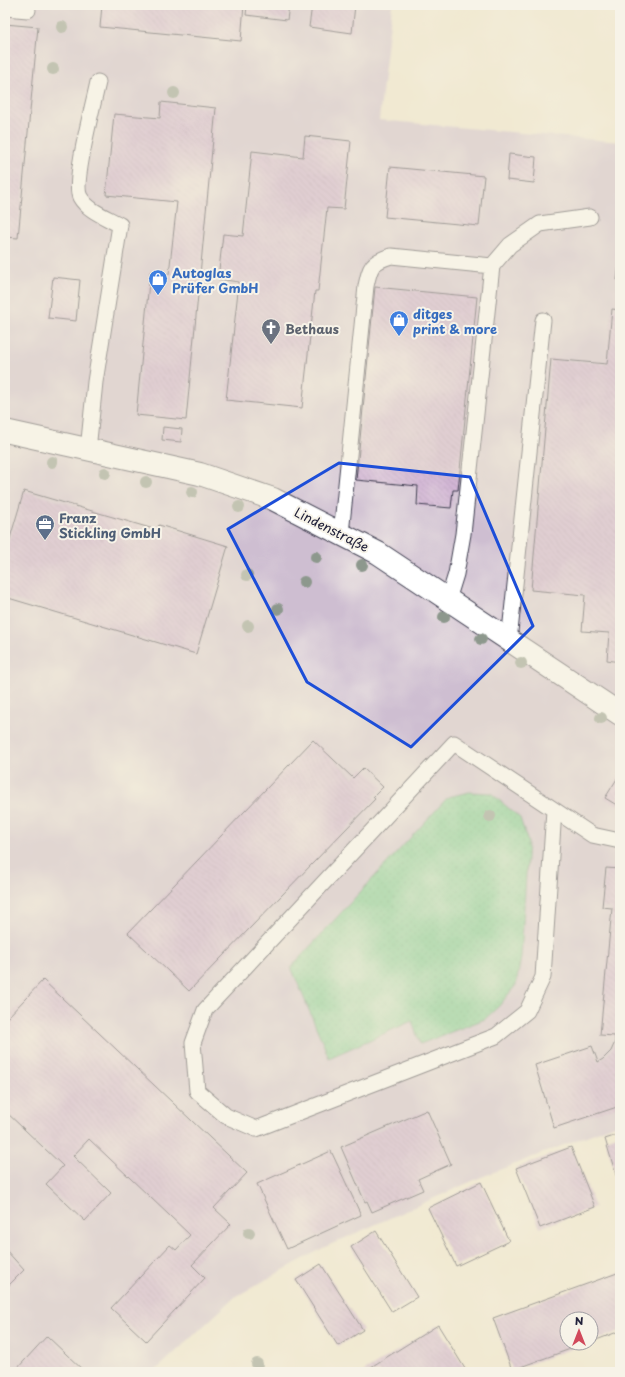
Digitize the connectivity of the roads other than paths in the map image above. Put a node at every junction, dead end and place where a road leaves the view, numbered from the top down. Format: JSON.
{"nodes":[{"id":1,"x":5,"y":8,"type":"edge"},
{"id":2,"x":28,"y":10,"type":"dead end"},
{"id":3,"x":98,"y":82,"type":"dead end"},
{"id":4,"x":590,"y":217,"type":"dead end"},
{"id":5,"x":492,"y":266,"type":"junction"},
{"id":6,"x":543,"y":320,"type":"dead end"},
{"id":7,"x":5,"y":431,"type":"edge"},
{"id":8,"x":88,"y":450,"type":"junction"},
{"id":9,"x":341,"y":534,"type":"junction"},
{"id":10,"x":448,"y":600,"type":"junction"},
{"id":11,"x":509,"y":641,"type":"junction"},
{"id":12,"x":620,"y":714,"type":"edge"},
{"id":13,"x":554,"y":810,"type":"junction"},
{"id":14,"x":620,"y":841,"type":"edge"}],
"edges":[{"from":1,"to":2,"type":"lane"},
{"from":3,"to":8,"type":"lane"},
{"from":4,"to":5,"type":"lane"},
{"from":5,"to":9,"type":"lane"},
{"from":5,"to":10,"type":"lane"},
{"from":6,"to":11,"type":"lane"},
{"from":7,"to":8,"type":"street","name":"Lindenstraße"},
{"from":8,"to":9,"type":"street","name":"Lindenstraße"},
{"from":9,"to":10,"type":"street","name":"Lindenstraße"},
{"from":10,"to":11,"type":"street","name":"Lindenstraße"},
{"from":11,"to":12,"type":"street","name":"Lindenstraße"},
{"from":13,"to":13,"type":"lane"},
{"from":13,"to":14,"type":"lane"}]}
